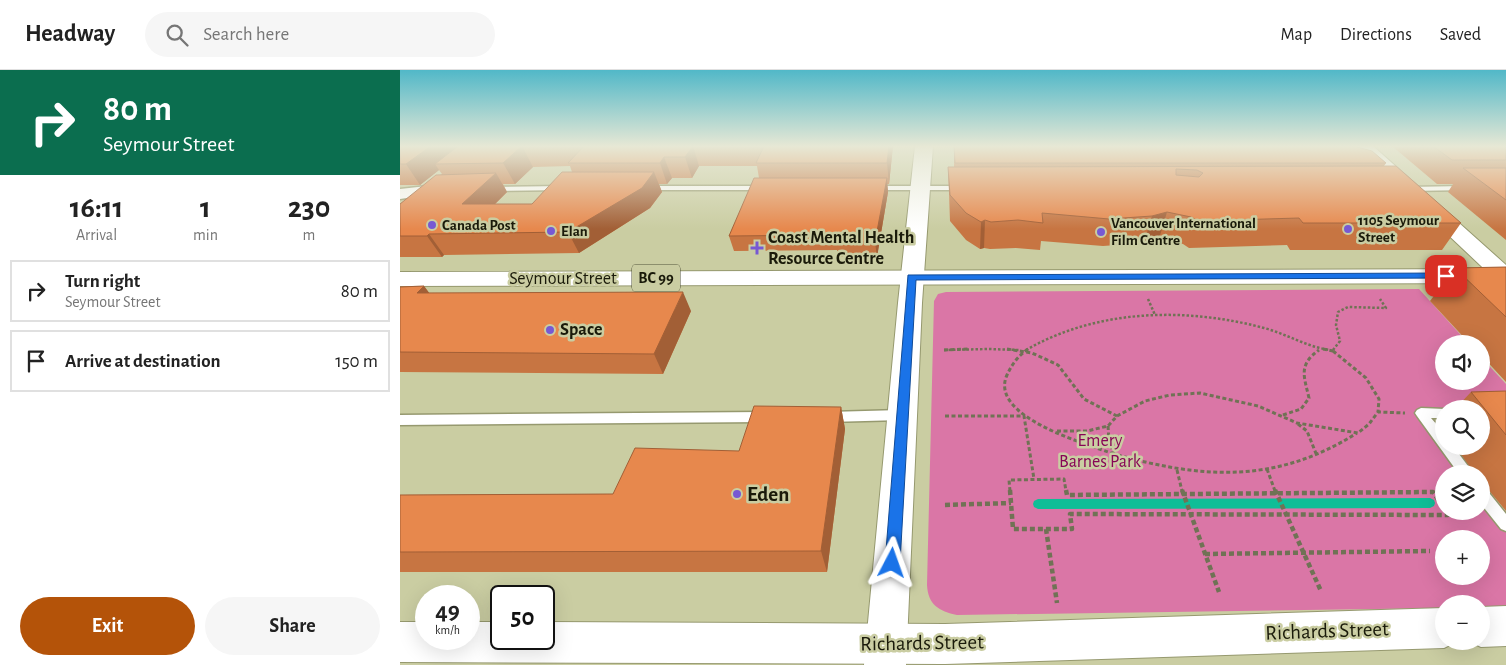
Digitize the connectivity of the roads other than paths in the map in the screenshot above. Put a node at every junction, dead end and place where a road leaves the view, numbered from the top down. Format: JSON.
{"nodes":[{"id":1,"x":921,"y":174,"type":"edge"},
{"id":2,"x":1388,"y":174,"type":"edge"},
{"id":3,"x":434,"y":187,"type":"joint"},
{"id":4,"x":569,"y":188,"type":"edge"},
{"id":5,"x":636,"y":188,"type":"edge"},
{"id":6,"x":776,"y":188,"type":"edge"},
{"id":7,"x":861,"y":188,"type":"edge"},
{"id":8,"x":919,"y":188,"type":"junction"},
{"id":9,"x":974,"y":188,"type":"edge"},
{"id":10,"x":1469,"y":188,"type":"dead end"},
{"id":11,"x":485,"y":189,"type":"edge"},
{"id":12,"x":1402,"y":189,"type":"junction"},
{"id":13,"x":400,"y":194,"type":"edge"},
{"id":14,"x":400,"y":213,"type":"edge"},
{"id":15,"x":1505,"y":276,"type":"edge"},
{"id":16,"x":912,"y":278,"type":"junction"},
{"id":17,"x":400,"y":279,"type":"edge"},
{"id":18,"x":1435,"y":413,"type":"edge"},
{"id":19,"x":902,"y":415,"type":"junction"},
{"id":20,"x":778,"y":417,"type":"edge"},
{"id":21,"x":816,"y":417,"type":"edge"},
{"id":22,"x":400,"y":420,"type":"edge"},
{"id":23,"x":1435,"y":432,"type":"edge"},
{"id":24,"x":1453,"y":455,"type":"edge"},
{"id":25,"x":1460,"y":465,"type":"edge"},
{"id":26,"x":1490,"y":505,"type":"edge"},
{"id":27,"x":1506,"y":525,"type":"edge"},
{"id":28,"x":1506,"y":626,"type":"edge"},
{"id":29,"x":1490,"y":627,"type":"edge"},
{"id":30,"x":1435,"y":628,"type":"edge"},
{"id":31,"x":400,"y":642,"type":"edge"},
{"id":32,"x":886,"y":655,"type":"edge"}],
"edges":[{"from":1,"to":8,"type":"main road"},
{"from":2,"to":12,"type":"main road"},
{"from":3,"to":13,"type":"street"},
{"from":3,"to":14,"type":"main road"},
{"from":4,"to":11,"type":"lane"},
{"from":5,"to":6,"type":"lane"},
{"from":7,"to":8,"type":"lane"},
{"from":8,"to":9,"type":"lane"},
{"from":8,"to":16,"type":"main road"},
{"from":10,"to":12,"type":"lane"},
{"from":12,"to":15,"type":"main road"},
{"from":15,"to":16,"type":"main road","name":"Seymour Street","number":"BC 99"},
{"from":16,"to":17,"type":"main road","name":"Seymour Street","number":"BC 99"},
{"from":16,"to":19,"type":"main road"},
{"from":18,"to":23,"type":"lane"},
{"from":19,"to":21,"type":"lane"},
{"from":19,"to":32,"type":"main road"},
{"from":20,"to":22,"type":"lane"},
{"from":24,"to":25,"type":"lane"},
{"from":26,"to":27,"type":"lane"},
{"from":28,"to":29,"type":"main road"},
{"from":30,"to":32,"type":"main road","name":"Richards Street"},
{"from":31,"to":32,"type":"main road","name":"Richards Street"}]}
